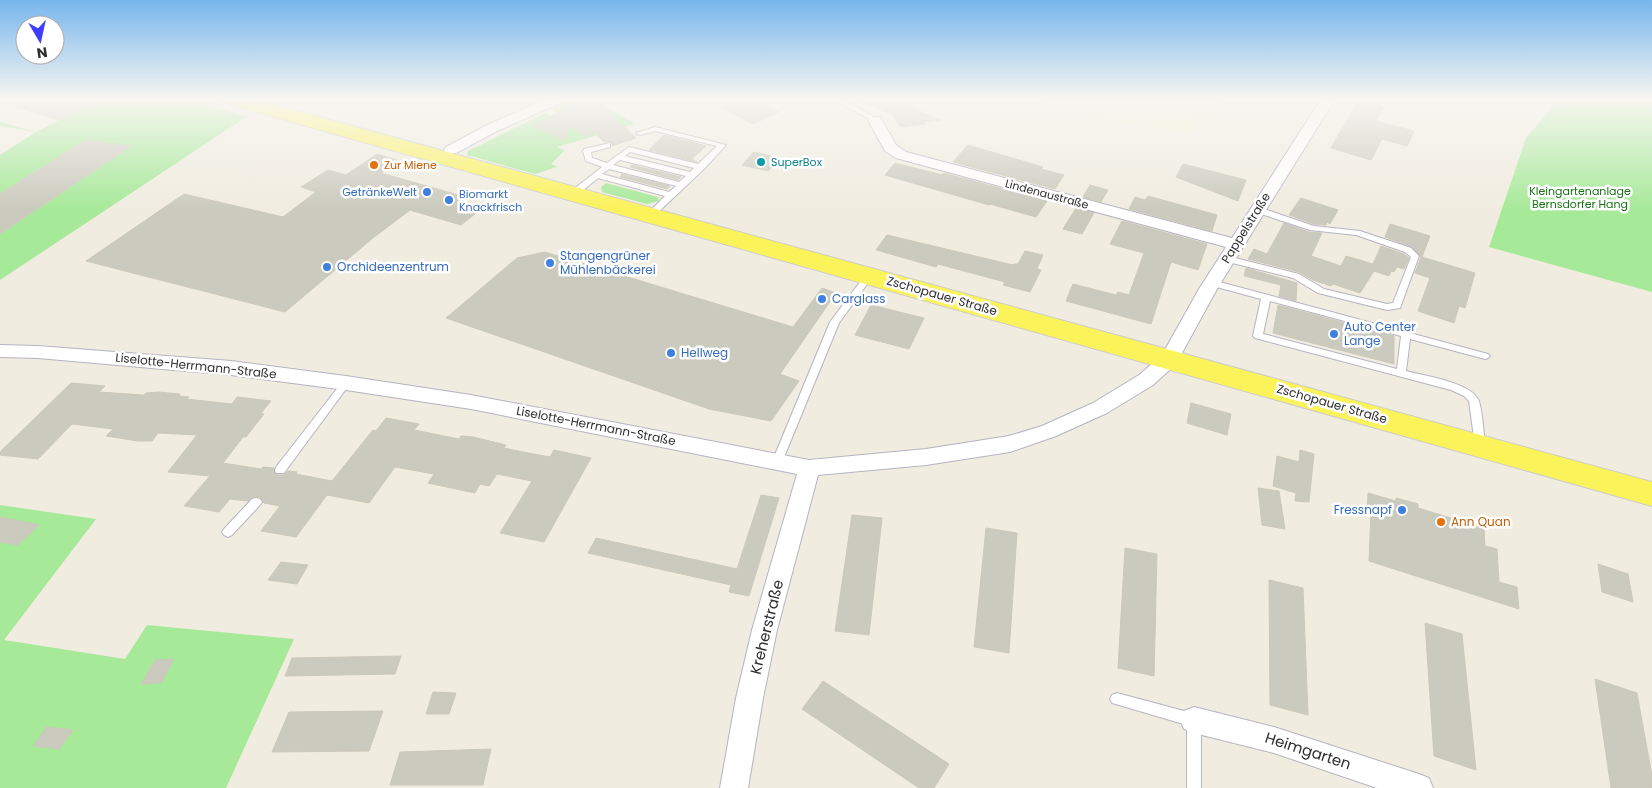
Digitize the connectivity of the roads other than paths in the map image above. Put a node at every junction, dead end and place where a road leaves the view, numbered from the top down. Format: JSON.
{"nodes":[{"id":1,"x":364,"y":136,"type":"edge"},
{"id":2,"x":478,"y":136,"type":"edge"},
{"id":3,"x":686,"y":136,"type":"edge"},
{"id":4,"x":883,"y":136,"type":"edge"},
{"id":5,"x":1305,"y":136,"type":"edge"},
{"id":6,"x":607,"y":145,"type":"dead end"},
{"id":7,"x":451,"y":150,"type":"dead end"},
{"id":8,"x":619,"y":157,"type":"junction"},
{"id":9,"x":608,"y":166,"type":"junction"},
{"id":10,"x":701,"y":166,"type":"junction"},
{"id":11,"x":597,"y":175,"type":"junction"},
{"id":12,"x":692,"y":175,"type":"junction"},
{"id":13,"x":682,"y":185,"type":"junction"},
{"id":14,"x":573,"y":194,"type":"junction"},
{"id":15,"x":672,"y":194,"type":"junction"},
{"id":16,"x":1258,"y":210,"type":"junction"},
{"id":17,"x":650,"y":215,"type":"junction"},
{"id":18,"x":1232,"y":252,"type":"junction"},
{"id":19,"x":869,"y":276,"type":"junction"},
{"id":20,"x":1212,"y":283,"type":"junction"},
{"id":21,"x":1266,"y":297,"type":"junction"},
{"id":22,"x":1406,"y":334,"type":"junction"},
{"id":23,"x":0,"y":351,"type":"edge"},
{"id":24,"x":1484,"y":356,"type":"dead end"},
{"id":25,"x":1169,"y":359,"type":"junction"},
{"id":26,"x":1401,"y":373,"type":"junction"},
{"id":27,"x":346,"y":383,"type":"junction"},
{"id":28,"x":1480,"y":445,"type":"junction"},
{"id":29,"x":777,"y":462,"type":"junction"},
{"id":30,"x":809,"y":468,"type":"junction"},
{"id":31,"x":280,"y":470,"type":"dead end"},
{"id":32,"x":1652,"y":494,"type":"edge"},
{"id":33,"x":256,"y":502,"type":"dead end"},
{"id":34,"x":228,"y":532,"type":"dead end"},
{"id":35,"x":1116,"y":699,"type":"dead end"},
{"id":36,"x":1194,"y":720,"type":"junction"},
{"id":37,"x":1412,"y":787,"type":"edge"},
{"id":38,"x":734,"y":788,"type":"edge"},
{"id":39,"x":1194,"y":788,"type":"edge"}],
"edges":[{"from":1,"to":14,"type":"main road","name":"Zschopauer Straße"},
{"from":2,"to":7,"type":"street"},
{"from":3,"to":10,"type":"lane"},
{"from":4,"to":18,"type":"street","name":"Lindenaustraße"},
{"from":5,"to":16,"type":"street","name":"Pappelstraße"},
{"from":6,"to":9,"type":"lane"},
{"from":8,"to":9,"type":"lane"},
{"from":8,"to":10,"type":"lane"},
{"from":8,"to":12,"type":"lane"},
{"from":9,"to":11,"type":"lane"},
{"from":9,"to":13,"type":"lane"},
{"from":10,"to":12,"type":"lane"},
{"from":11,"to":14,"type":"lane"},
{"from":11,"to":15,"type":"lane"},
{"from":12,"to":13,"type":"lane"},
{"from":13,"to":15,"type":"lane"},
{"from":14,"to":17,"type":"main road","name":"Zschopauer Straße"},
{"from":15,"to":17,"type":"lane"},
{"from":16,"to":18,"type":"street","name":"Pappelstraße"},
{"from":16,"to":18,"type":"lane"},
{"from":17,"to":19,"type":"main road","name":"Zschopauer Straße"},
{"from":18,"to":20,"type":"street","name":"Pappelstraße"},
{"from":19,"to":25,"type":"main road","name":"Zschopauer Straße"},
{"from":19,"to":29,"type":"lane"},
{"from":20,"to":21,"type":"lane"},
{"from":20,"to":25,"type":"street","name":"Pappelstraße"},
{"from":21,"to":22,"type":"lane"},
{"from":21,"to":26,"type":"lane"},
{"from":22,"to":24,"type":"lane"},
{"from":22,"to":26,"type":"lane"},
{"from":23,"to":27,"type":"street","name":"Liselotte-Herrmann-Straße"},
{"from":25,"to":28,"type":"main road","name":"Zschopauer Straße"},
{"from":25,"to":30,"type":"street","name":"Liselotte-Herrmann-Straße"},
{"from":26,"to":28,"type":"lane"},
{"from":27,"to":29,"type":"street","name":"Liselotte-Herrmann-Straße"},
{"from":27,"to":31,"type":"lane"},
{"from":28,"to":32,"type":"main road","name":"Zschopauer Straße"},
{"from":29,"to":30,"type":"street","name":"Liselotte-Herrmann-Straße"},
{"from":30,"to":38,"type":"street","name":"Kreherstraße"},
{"from":33,"to":34,"type":"lane"},
{"from":35,"to":36,"type":"lane","name":"Heimgarten"},
{"from":36,"to":37,"type":"street","name":"Heimgarten"},
{"from":36,"to":39,"type":"lane"}]}
